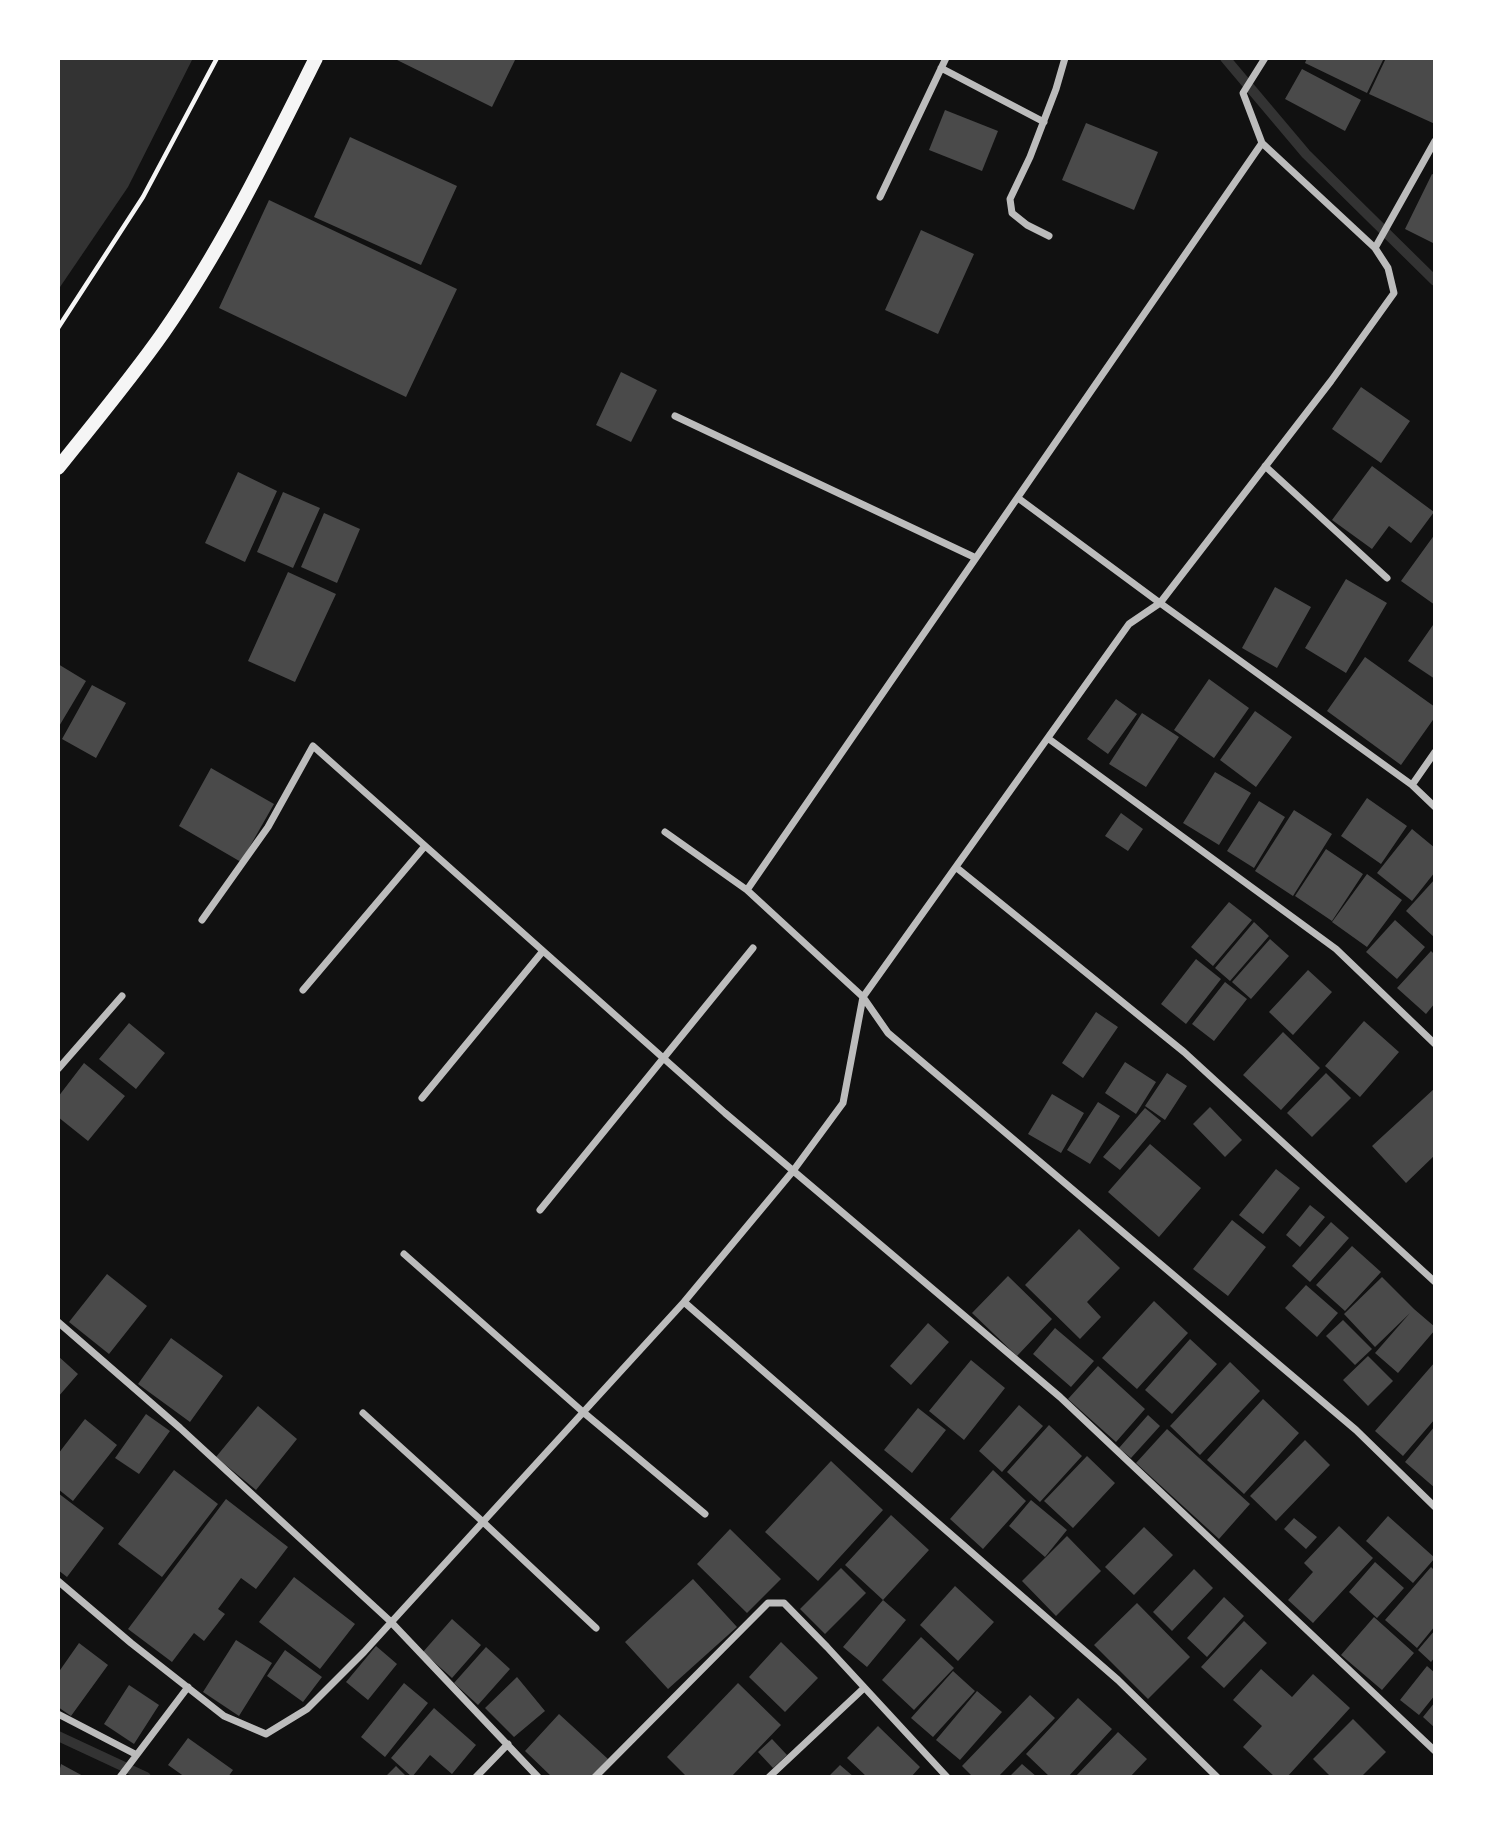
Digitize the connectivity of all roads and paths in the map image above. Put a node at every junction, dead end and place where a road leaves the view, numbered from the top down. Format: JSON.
{"nodes":[{"id":1,"x":217,"y":58,"type":"edge"},
{"id":2,"x":316,"y":58,"type":"edge"},
{"id":3,"x":946,"y":58,"type":"edge"},
{"id":4,"x":1065,"y":58,"type":"edge"},
{"id":5,"x":1265,"y":58,"type":"edge"},
{"id":6,"x":941,"y":68,"type":"junction"},
{"id":7,"x":1044,"y":122,"type":"junction"},
{"id":8,"x":1435,"y":141,"type":"edge"},
{"id":9,"x":1262,"y":143,"type":"junction"},
{"id":10,"x":880,"y":197,"type":"dead end"},
{"id":11,"x":1049,"y":236,"type":"dead end"},
{"id":12,"x":1375,"y":248,"type":"junction"},
{"id":13,"x":58,"y":328,"type":"edge"},
{"id":14,"x":675,"y":416,"type":"dead end"},
{"id":15,"x":1265,"y":466,"type":"junction"},
{"id":16,"x":58,"y":468,"type":"edge"},
{"id":17,"x":1018,"y":498,"type":"junction"},
{"id":18,"x":976,"y":558,"type":"junction"},
{"id":19,"x":1387,"y":578,"type":"dead end"},
{"id":20,"x":1160,"y":603,"type":"junction"},
{"id":21,"x":1049,"y":739,"type":"junction"},
{"id":22,"x":1435,"y":751,"type":"edge"},
{"id":23,"x":1412,"y":785,"type":"junction"},
{"id":24,"x":1435,"y":807,"type":"edge"},
{"id":25,"x":665,"y":832,"type":"dead end"},
{"id":26,"x":425,"y":846,"type":"junction"},
{"id":27,"x":957,"y":867,"type":"junction"},
{"id":28,"x":747,"y":890,"type":"junction"},
{"id":29,"x":202,"y":920,"type":"dead end"},
{"id":30,"x":753,"y":948,"type":"dead end"},
{"id":31,"x":543,"y":951,"type":"junction"},
{"id":32,"x":303,"y":990,"type":"dead end"},
{"id":33,"x":122,"y":996,"type":"dead end"},
{"id":34,"x":863,"y":997,"type":"junction"},
{"id":35,"x":1435,"y":1044,"type":"edge"},
{"id":36,"x":664,"y":1059,"type":"junction"},
{"id":37,"x":58,"y":1069,"type":"edge"},
{"id":38,"x":422,"y":1098,"type":"dead end"},
{"id":39,"x":793,"y":1171,"type":"junction"},
{"id":40,"x":540,"y":1210,"type":"dead end"},
{"id":41,"x":404,"y":1254,"type":"dead end"},
{"id":42,"x":1435,"y":1282,"type":"edge"},
{"id":43,"x":684,"y":1302,"type":"junction"},
{"id":44,"x":58,"y":1322,"type":"edge"},
{"id":45,"x":583,"y":1412,"type":"junction"},
{"id":46,"x":363,"y":1413,"type":"dead end"},
{"id":47,"x":1435,"y":1507,"type":"edge"},
{"id":48,"x":705,"y":1514,"type":"dead end"},
{"id":49,"x":482,"y":1521,"type":"junction"},
{"id":50,"x":58,"y":1581,"type":"edge"},
{"id":51,"x":390,"y":1621,"type":"junction"},
{"id":52,"x":596,"y":1628,"type":"dead end"},
{"id":53,"x":188,"y":1687,"type":"junction"},
{"id":54,"x":864,"y":1688,"type":"junction"},
{"id":55,"x":58,"y":1714,"type":"edge"},
{"id":56,"x":508,"y":1744,"type":"junction"},
{"id":57,"x":1435,"y":1751,"type":"edge"},
{"id":58,"x":134,"y":1756,"type":"junction"},
{"id":59,"x":120,"y":1777,"type":"edge"},
{"id":60,"x":476,"y":1777,"type":"edge"},
{"id":61,"x":538,"y":1777,"type":"edge"},
{"id":62,"x":595,"y":1777,"type":"edge"},
{"id":63,"x":769,"y":1777,"type":"edge"},
{"id":64,"x":947,"y":1777,"type":"edge"},
{"id":65,"x":1217,"y":1777,"type":"edge"}],
"edges":[{"from":1,"to":13,"type":"path"},
{"from":2,"to":16,"type":"main road"},
{"from":3,"to":6,"type":"street"},
{"from":4,"to":7,"type":"street"},
{"from":5,"to":9,"type":"street"},
{"from":6,"to":7,"type":"street"},
{"from":6,"to":10,"type":"street"},
{"from":7,"to":11,"type":"street"},
{"from":8,"to":12,"type":"street"},
{"from":9,"to":12,"type":"street"},
{"from":9,"to":17,"type":"street"},
{"from":12,"to":15,"type":"street"},
{"from":14,"to":18,"type":"street"},
{"from":15,"to":19,"type":"street"},
{"from":15,"to":20,"type":"street"},
{"from":17,"to":18,"type":"street"},
{"from":17,"to":20,"type":"street"},
{"from":18,"to":28,"type":"street"},
{"from":20,"to":21,"type":"street"},
{"from":20,"to":23,"type":"street"},
{"from":21,"to":27,"type":"street"},
{"from":21,"to":35,"type":"street"},
{"from":22,"to":23,"type":"street"},
{"from":23,"to":24,"type":"street"},
{"from":25,"to":28,"type":"street"},
{"from":26,"to":29,"type":"street"},
{"from":26,"to":31,"type":"street"},
{"from":26,"to":32,"type":"street"},
{"from":27,"to":34,"type":"street"},
{"from":27,"to":42,"type":"street"},
{"from":28,"to":34,"type":"street"},
{"from":30,"to":36,"type":"street"},
{"from":31,"to":36,"type":"street"},
{"from":31,"to":38,"type":"street"},
{"from":33,"to":37,"type":"street"},
{"from":34,"to":39,"type":"street"},
{"from":34,"to":47,"type":"street"},
{"from":36,"to":39,"type":"street"},
{"from":36,"to":40,"type":"street"},
{"from":39,"to":43,"type":"street"},
{"from":39,"to":57,"type":"street"},
{"from":41,"to":45,"type":"street"},
{"from":43,"to":45,"type":"street"},
{"from":43,"to":65,"type":"street"},
{"from":44,"to":51,"type":"street"},
{"from":45,"to":48,"type":"street"},
{"from":45,"to":49,"type":"street"},
{"from":46,"to":49,"type":"street"},
{"from":49,"to":51,"type":"street"},
{"from":49,"to":52,"type":"street"},
{"from":50,"to":53,"type":"street"},
{"from":51,"to":53,"type":"street"},
{"from":51,"to":56,"type":"street"},
{"from":53,"to":58,"type":"street"},
{"from":54,"to":62,"type":"street"},
{"from":54,"to":63,"type":"street"},
{"from":54,"to":64,"type":"street"},
{"from":55,"to":58,"type":"street"},
{"from":56,"to":60,"type":"street"},
{"from":56,"to":61,"type":"street"},
{"from":58,"to":59,"type":"street"}]}
